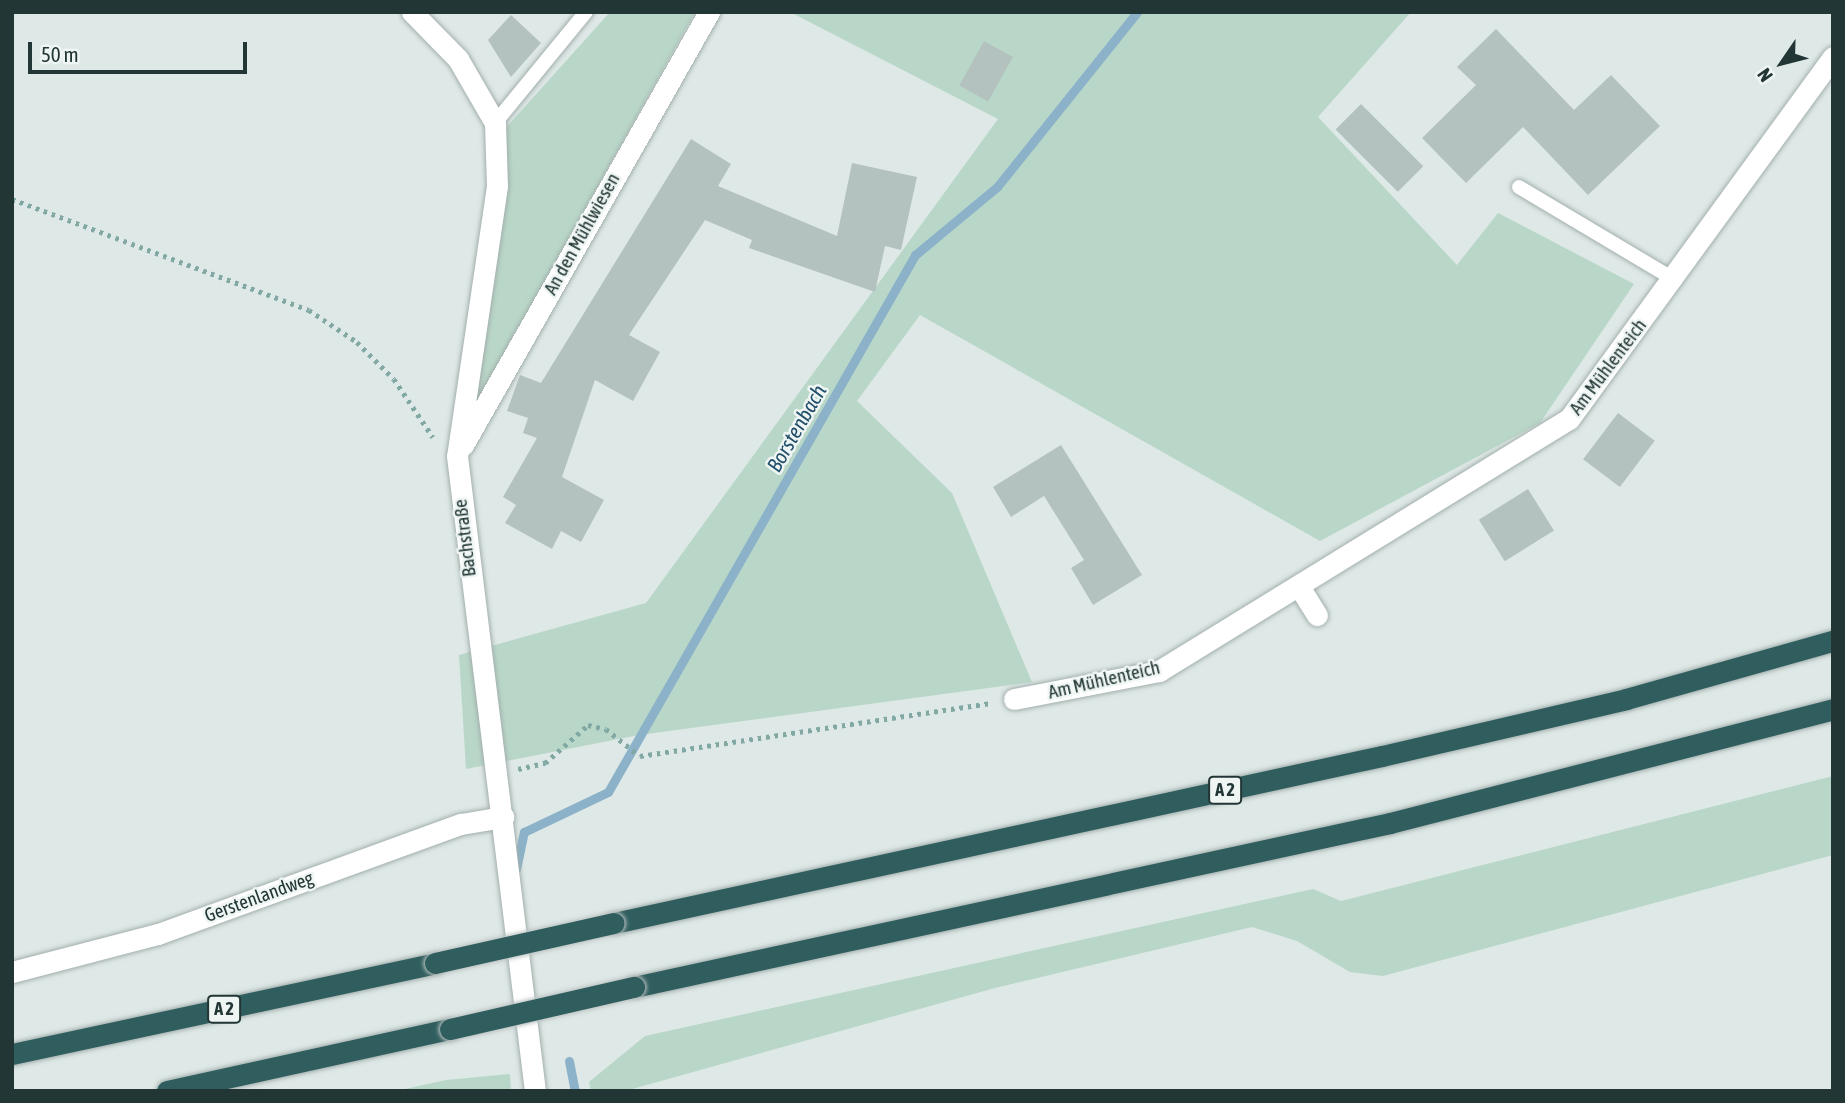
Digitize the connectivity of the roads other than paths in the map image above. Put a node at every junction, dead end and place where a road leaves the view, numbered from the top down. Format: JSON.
{"nodes":[{"id":1,"x":412,"y":12,"type":"edge"},
{"id":2,"x":586,"y":12,"type":"edge"},
{"id":3,"x":709,"y":12,"type":"edge"},
{"id":4,"x":1833,"y":57,"type":"edge"},
{"id":5,"x":495,"y":123,"type":"junction"},
{"id":6,"x":1519,"y":187,"type":"dead end"},
{"id":7,"x":1675,"y":280,"type":"junction"},
{"id":8,"x":457,"y":456,"type":"junction"},
{"id":9,"x":1300,"y":588,"type":"junction"},
{"id":10,"x":1317,"y":615,"type":"dead end"},
{"id":11,"x":1833,"y":641,"type":"edge"},
{"id":12,"x":1014,"y":699,"type":"road end"},
{"id":13,"x":1833,"y":709,"type":"edge"},
{"id":14,"x":503,"y":817,"type":"junction"},
{"id":15,"x":12,"y":972,"type":"edge"},
{"id":16,"x":12,"y":1054,"type":"edge"},
{"id":17,"x":167,"y":1091,"type":"edge"},
{"id":18,"x":534,"y":1091,"type":"edge"}],
"edges":[{"from":1,"to":5,"type":"street","name":"Bachstraße"},
{"from":2,"to":5,"type":"lane"},
{"from":3,"to":8,"type":"street","name":"An den Mühlwiesen"},
{"from":4,"to":7,"type":"street","name":"Am Mühlenteich"},
{"from":5,"to":8,"type":"street","name":"Bachstraße"},
{"from":6,"to":7,"type":"lane"},
{"from":7,"to":9,"type":"street","name":"Am Mühlenteich"},
{"from":8,"to":14,"type":"street","name":"Bachstraße"},
{"from":9,"to":10,"type":"street"},
{"from":9,"to":12,"type":"street","name":"Am Mühlenteich"},
{"from":11,"to":16,"type":"highway","number":"A 2","bridge":true},
{"from":13,"to":17,"type":"highway","bridge":true},
{"from":14,"to":15,"type":"street","name":"Gerstenlandweg"},
{"from":14,"to":18,"type":"street","name":"Bachstraße"}]}
